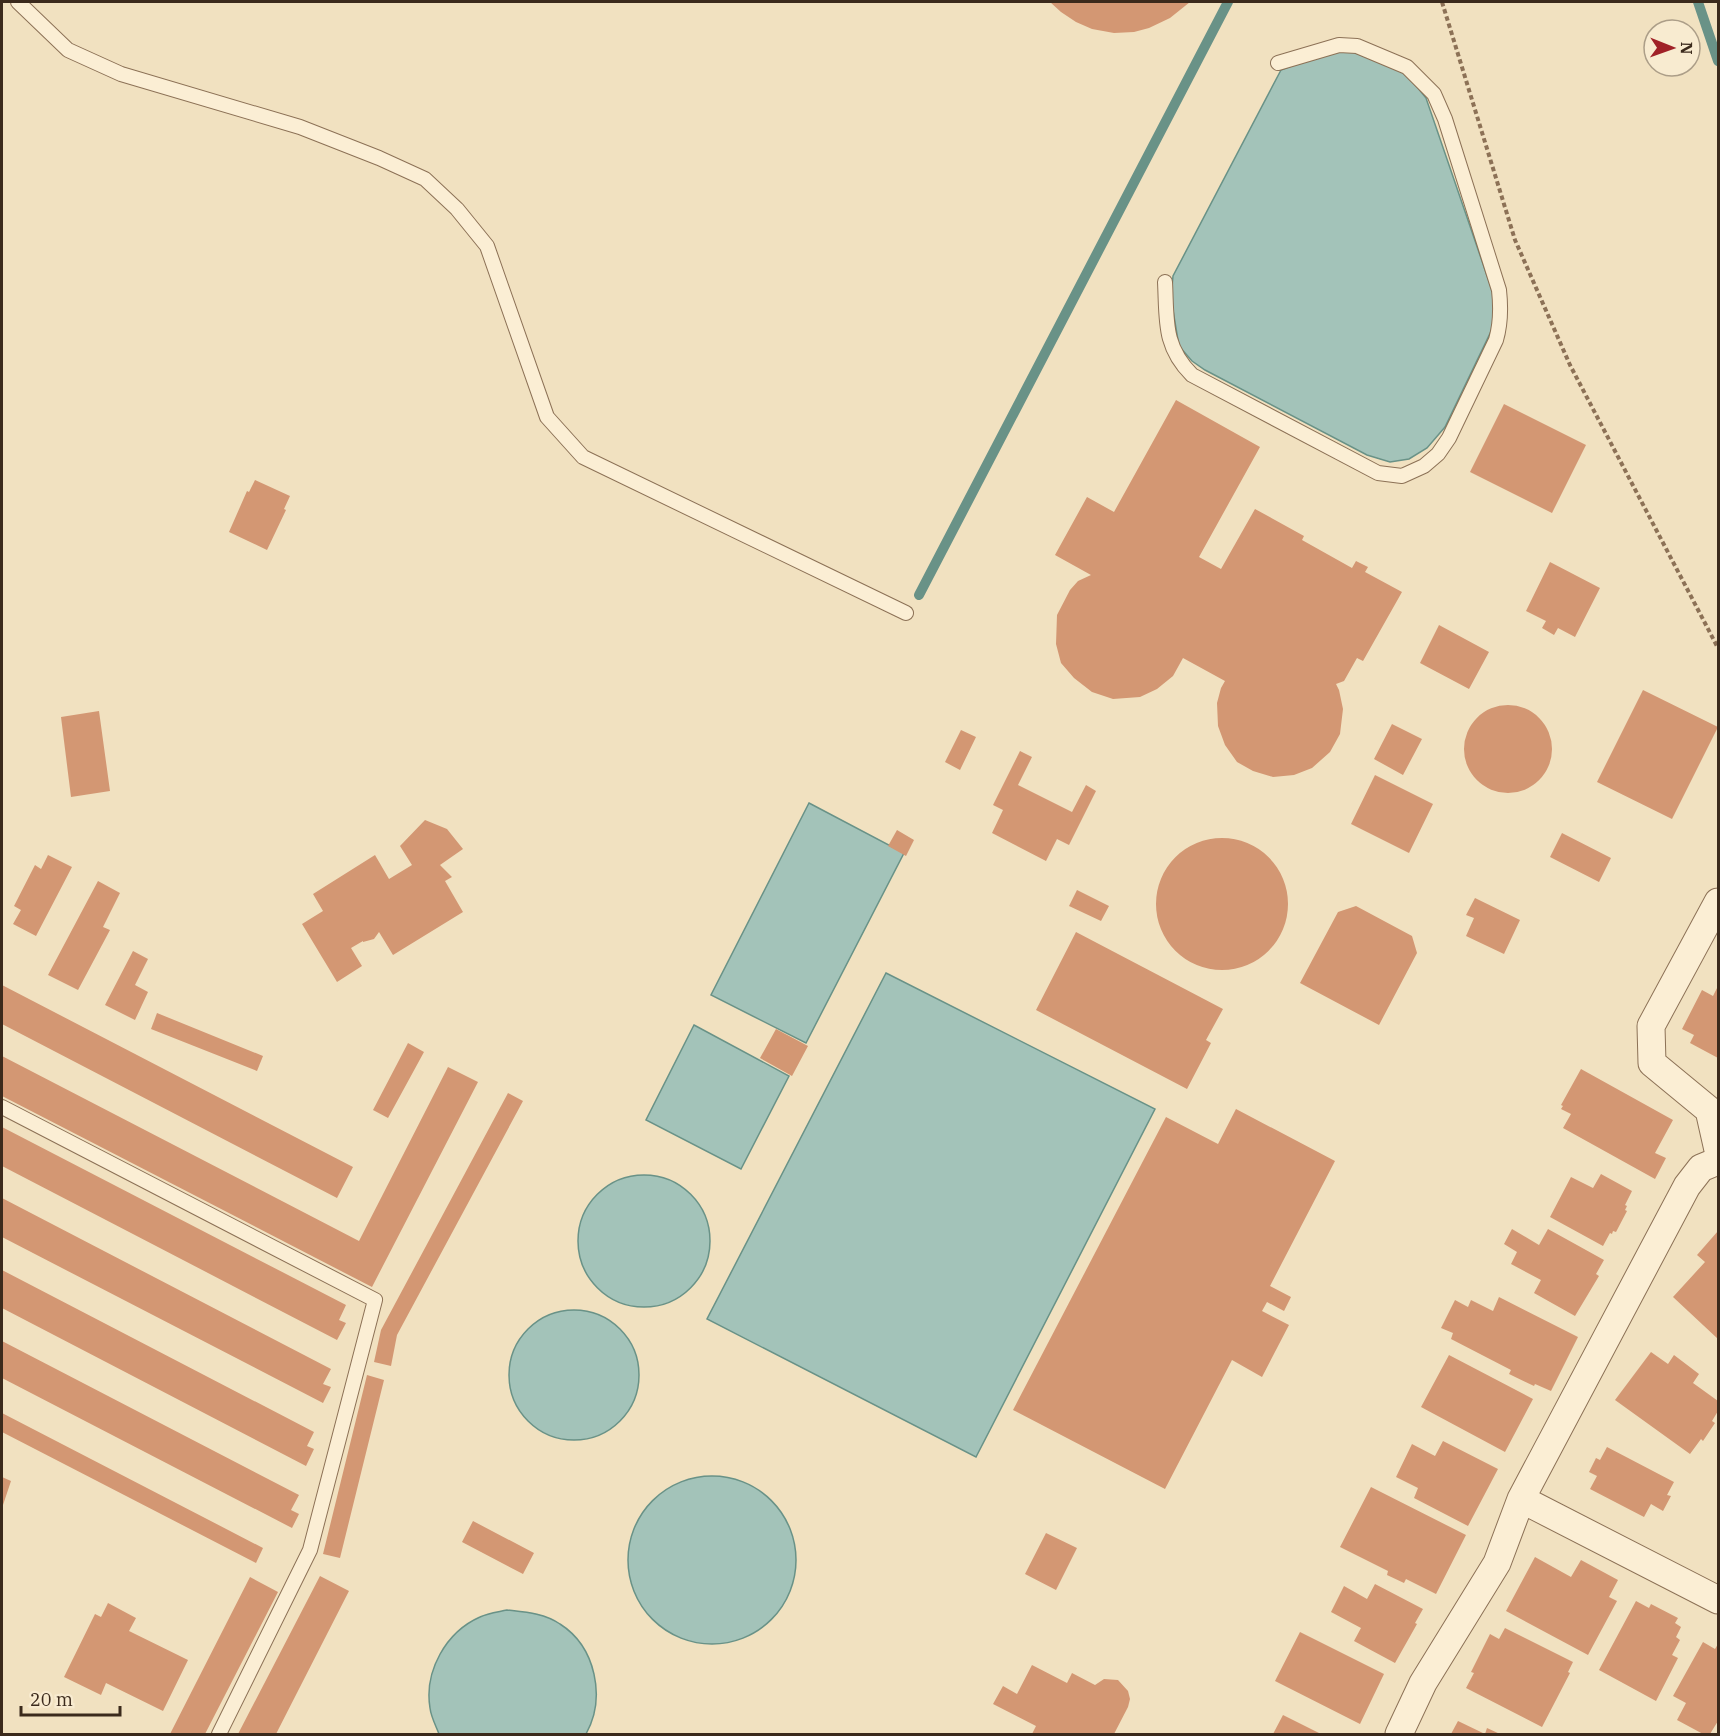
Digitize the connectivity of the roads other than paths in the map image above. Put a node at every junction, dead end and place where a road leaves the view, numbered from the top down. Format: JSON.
{"nodes":[{"id":1,"x":18,"y":2,"type":"edge"},
{"id":2,"x":1278,"y":63,"type":"dead end"},
{"id":3,"x":1165,"y":282,"type":"dead end"},
{"id":4,"x":906,"y":613,"type":"dead end"},
{"id":5,"x":1719,"y":902,"type":"edge"},
{"id":6,"x":2,"y":1107,"type":"edge"},
{"id":7,"x":1719,"y":1150,"type":"edge"},
{"id":8,"x":1719,"y":1161,"type":"edge"},
{"id":9,"x":1521,"y":1499,"type":"junction"},
{"id":10,"x":1719,"y":1600,"type":"edge"},
{"id":11,"x":219,"y":1734,"type":"edge"},
{"id":12,"x":1399,"y":1734,"type":"edge"}],
"edges":[{"from":1,"to":4,"type":"lane"},
{"from":2,"to":3,"type":"lane"},
{"from":5,"to":7,"type":"street"},
{"from":6,"to":11,"type":"lane"},
{"from":8,"to":9,"type":"street"},
{"from":9,"to":10,"type":"street"},
{"from":9,"to":12,"type":"street"}]}
